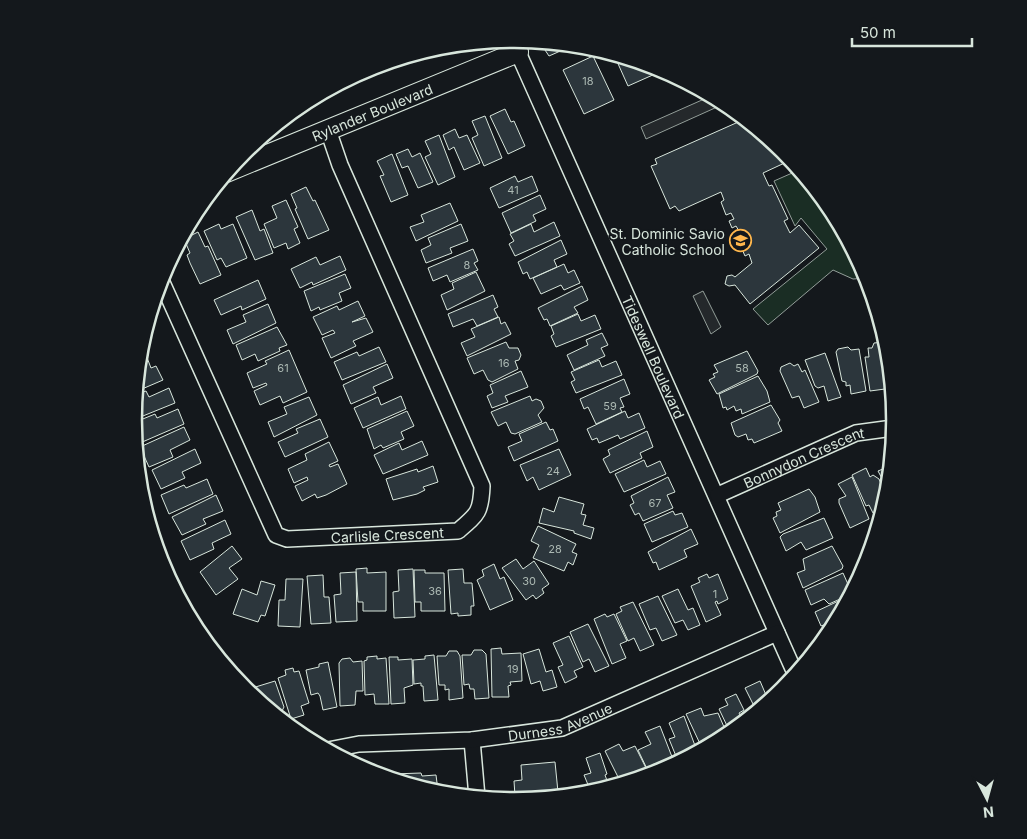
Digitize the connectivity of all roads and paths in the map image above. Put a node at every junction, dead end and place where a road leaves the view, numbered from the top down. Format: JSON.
{"nodes":[{"id":1,"x":508,"y":48,"type":"edge"},
{"id":2,"x":516,"y":48,"type":"edge"},
{"id":3,"x":328,"y":130,"type":"junction"},
{"id":4,"x":241,"y":166,"type":"edge"},
{"id":5,"x":165,"y":289,"type":"edge"},
{"id":6,"x":886,"y":429,"type":"edge"},
{"id":7,"x":718,"y":495,"type":"junction"},
{"id":8,"x":777,"y":633,"type":"junction"},
{"id":9,"x":792,"y":666,"type":"edge"},
{"id":10,"x":472,"y":740,"type":"junction"},
{"id":11,"x":339,"y":748,"type":"edge"},
{"id":12,"x":476,"y":789,"type":"edge"}],
"edges":[{"from":1,"to":3,"type":"street","name":"Rylander Boulevard"},
{"from":2,"to":7,"type":"street","name":"Tideswell Boulevard"},
{"from":3,"to":4,"type":"street","name":"Rylander Boulevard"},
{"from":3,"to":5,"type":"street","name":"Carlisle Crescent"},
{"from":6,"to":7,"type":"street","name":"Bonnydon Crescent"},
{"from":7,"to":8,"type":"street","name":"Tideswell Boulevard"},
{"from":8,"to":9,"type":"street","name":"Tideswell Boulevard"},
{"from":8,"to":10,"type":"street","name":"Durness Avenue"},
{"from":10,"to":11,"type":"street","name":"Durness Avenue"},
{"from":10,"to":12,"type":"street"}]}
